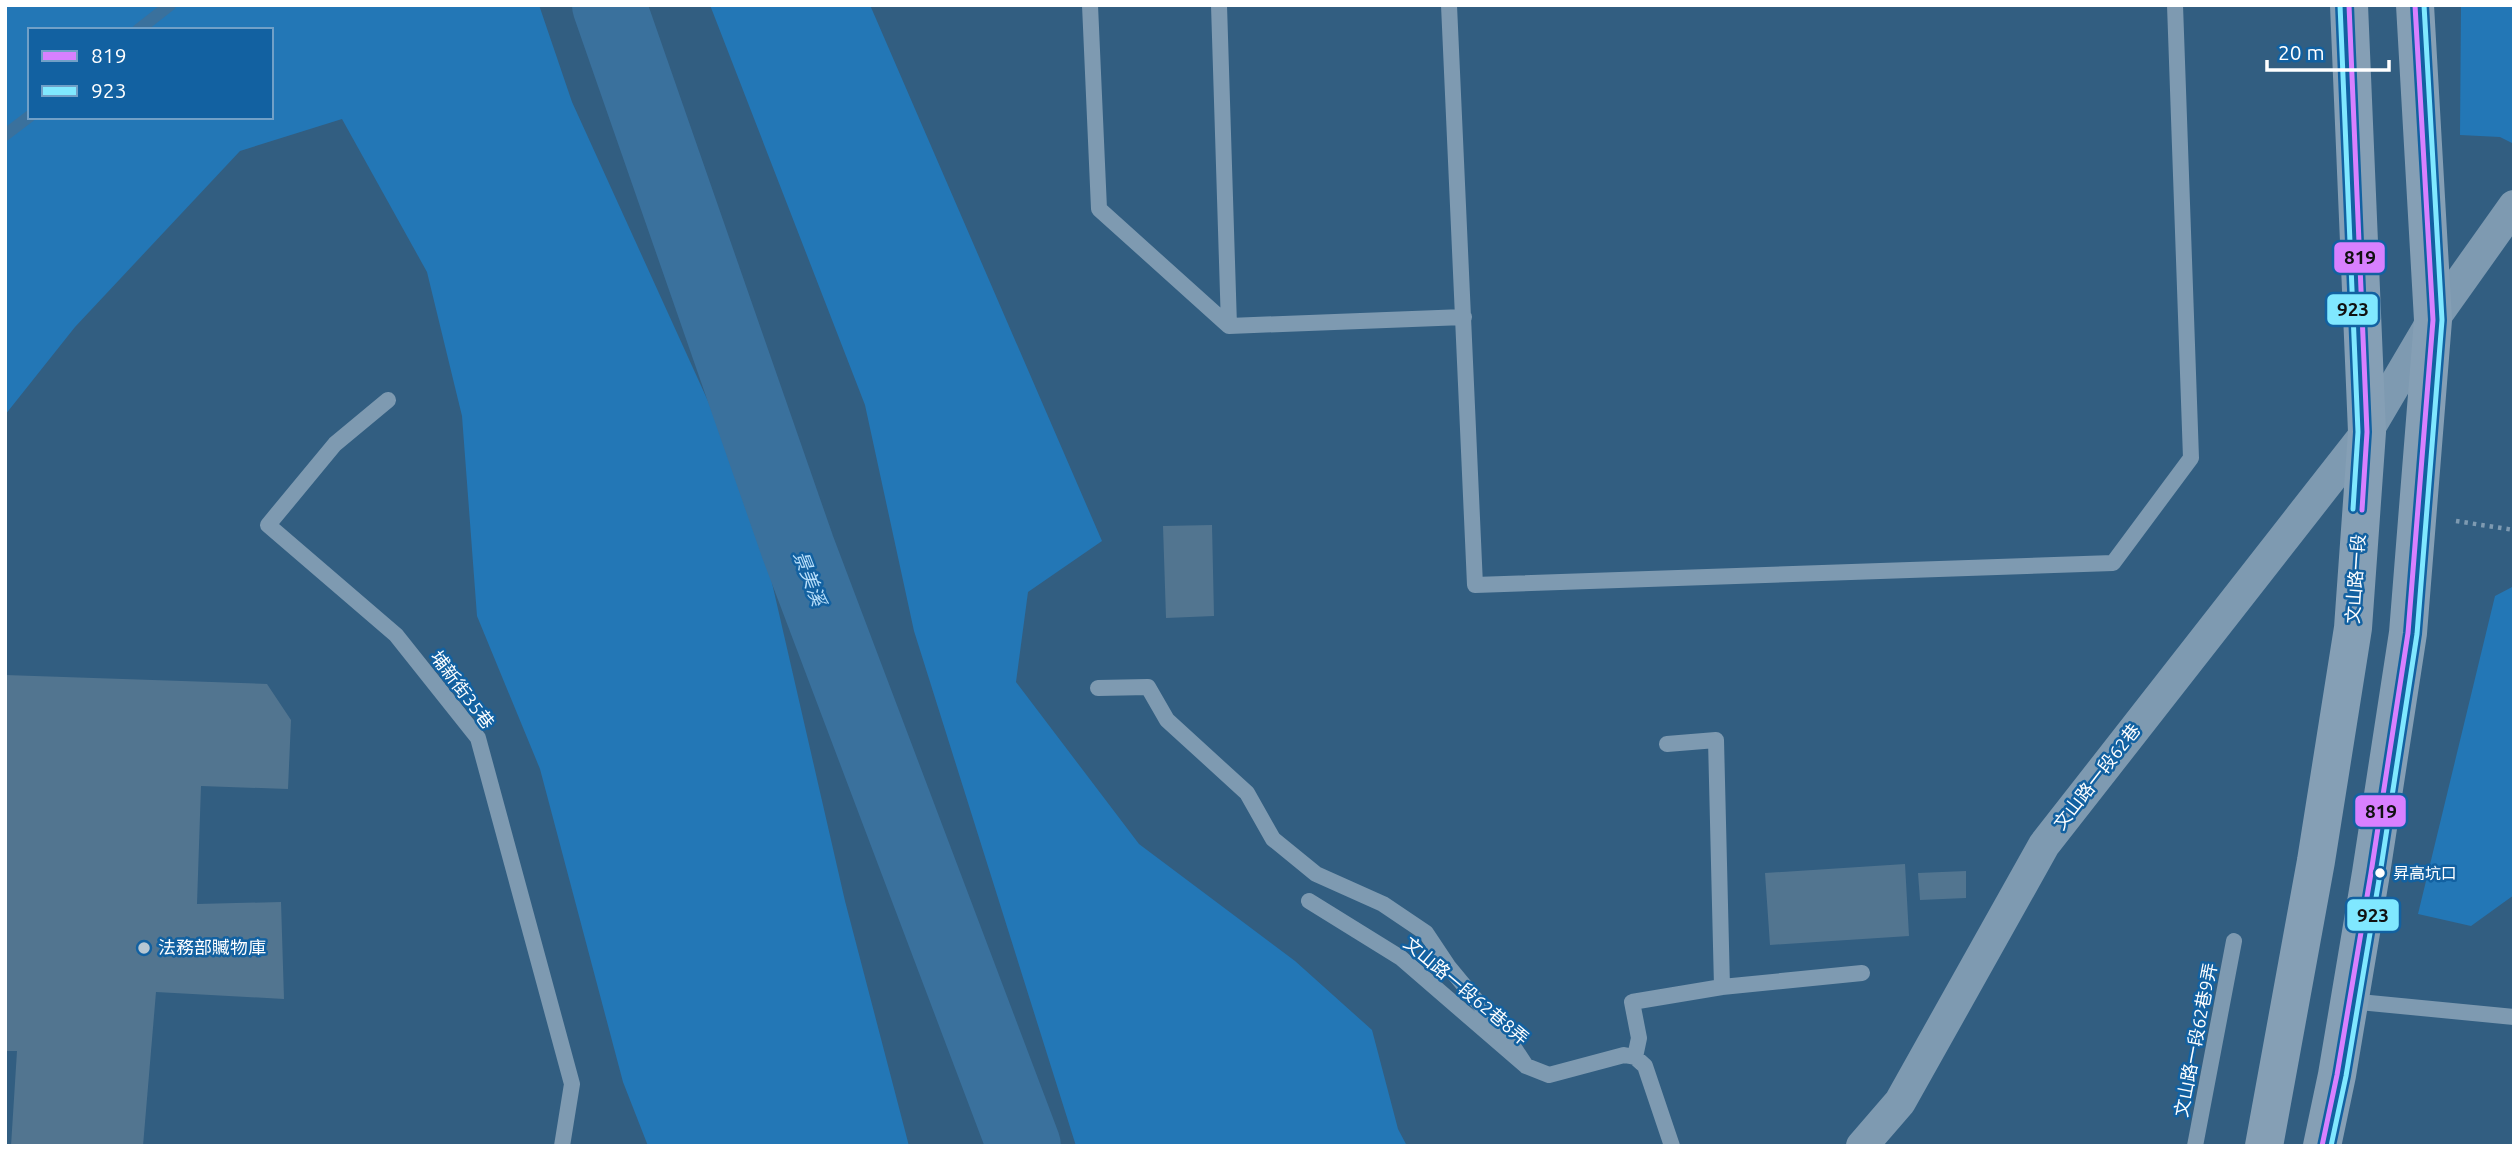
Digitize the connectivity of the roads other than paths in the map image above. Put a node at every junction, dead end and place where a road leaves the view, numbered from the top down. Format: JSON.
{"nodes":[{"id":1,"x":1090,"y":5,"type":"edge"},
{"id":2,"x":1219,"y":5,"type":"edge"},
{"id":3,"x":1449,"y":5,"type":"edge"},
{"id":4,"x":2175,"y":5,"type":"edge"},
{"id":5,"x":2349,"y":5,"type":"edge"},
{"id":6,"x":2415,"y":5,"type":"edge"},
{"id":7,"x":2514,"y":206,"type":"edge"},
{"id":8,"x":1464,"y":317,"type":"junction"},
{"id":9,"x":2433,"y":320,"type":"junction"},
{"id":10,"x":1229,"y":326,"type":"junction"},
{"id":11,"x":388,"y":400,"type":"dead end"},
{"id":12,"x":2367,"y":432,"type":"junction"},
{"id":13,"x":1098,"y":688,"type":"dead end"},
{"id":14,"x":1667,"y":744,"type":"dead end"},
{"id":15,"x":1309,"y":901,"type":"dead end"},
{"id":16,"x":2234,"y":941,"type":"dead end"},
{"id":17,"x":1862,"y":973,"type":"dead end"},
{"id":18,"x":1722,"y":986,"type":"junction"},
{"id":19,"x":2349,"y":1001,"type":"junction"},
{"id":20,"x":2514,"y":1017,"type":"edge"},
{"id":21,"x":1635,"y":1057,"type":"junction"},
{"id":22,"x":1526,"y":1066,"type":"junction"},
{"id":23,"x":562,"y":1146,"type":"edge"},
{"id":24,"x":1672,"y":1146,"type":"edge"},
{"id":25,"x":1862,"y":1146,"type":"edge"},
{"id":26,"x":2195,"y":1146,"type":"edge"},
{"id":27,"x":2264,"y":1146,"type":"edge"},
{"id":28,"x":2322,"y":1146,"type":"edge"}],
"edges":[{"from":1,"to":10,"type":"lane"},
{"from":2,"to":10,"type":"lane"},
{"from":3,"to":8,"type":"lane"},
{"from":4,"to":8,"type":"lane"},
{"from":5,"to":12,"type":"main road","name":"文山路一段"},
{"from":6,"to":9,"type":"main road"},
{"from":7,"to":9,"type":"street","name":"文山路一段62巷"},
{"from":8,"to":10,"type":"lane"},
{"from":9,"to":12,"type":"street","name":"文山路一段62巷"},
{"from":9,"to":19,"type":"main road"},
{"from":11,"to":23,"type":"lane","name":"埔新街35巷"},
{"from":12,"to":25,"type":"street","name":"文山路一段62巷"},
{"from":12,"to":27,"type":"main road","name":"文山路一段"},
{"from":13,"to":22,"type":"lane"},
{"from":14,"to":18,"type":"lane"},
{"from":15,"to":22,"type":"lane","name":"文山路一段62巷8弄"},
{"from":16,"to":26,"type":"lane","name":"文山路一段62巷9弄"},
{"from":17,"to":18,"type":"lane"},
{"from":18,"to":21,"type":"lane"},
{"from":19,"to":20,"type":"lane"},
{"from":19,"to":28,"type":"main road"},
{"from":21,"to":22,"type":"lane","name":"文山路一段62巷8弄"},
{"from":21,"to":24,"type":"lane"}]}
